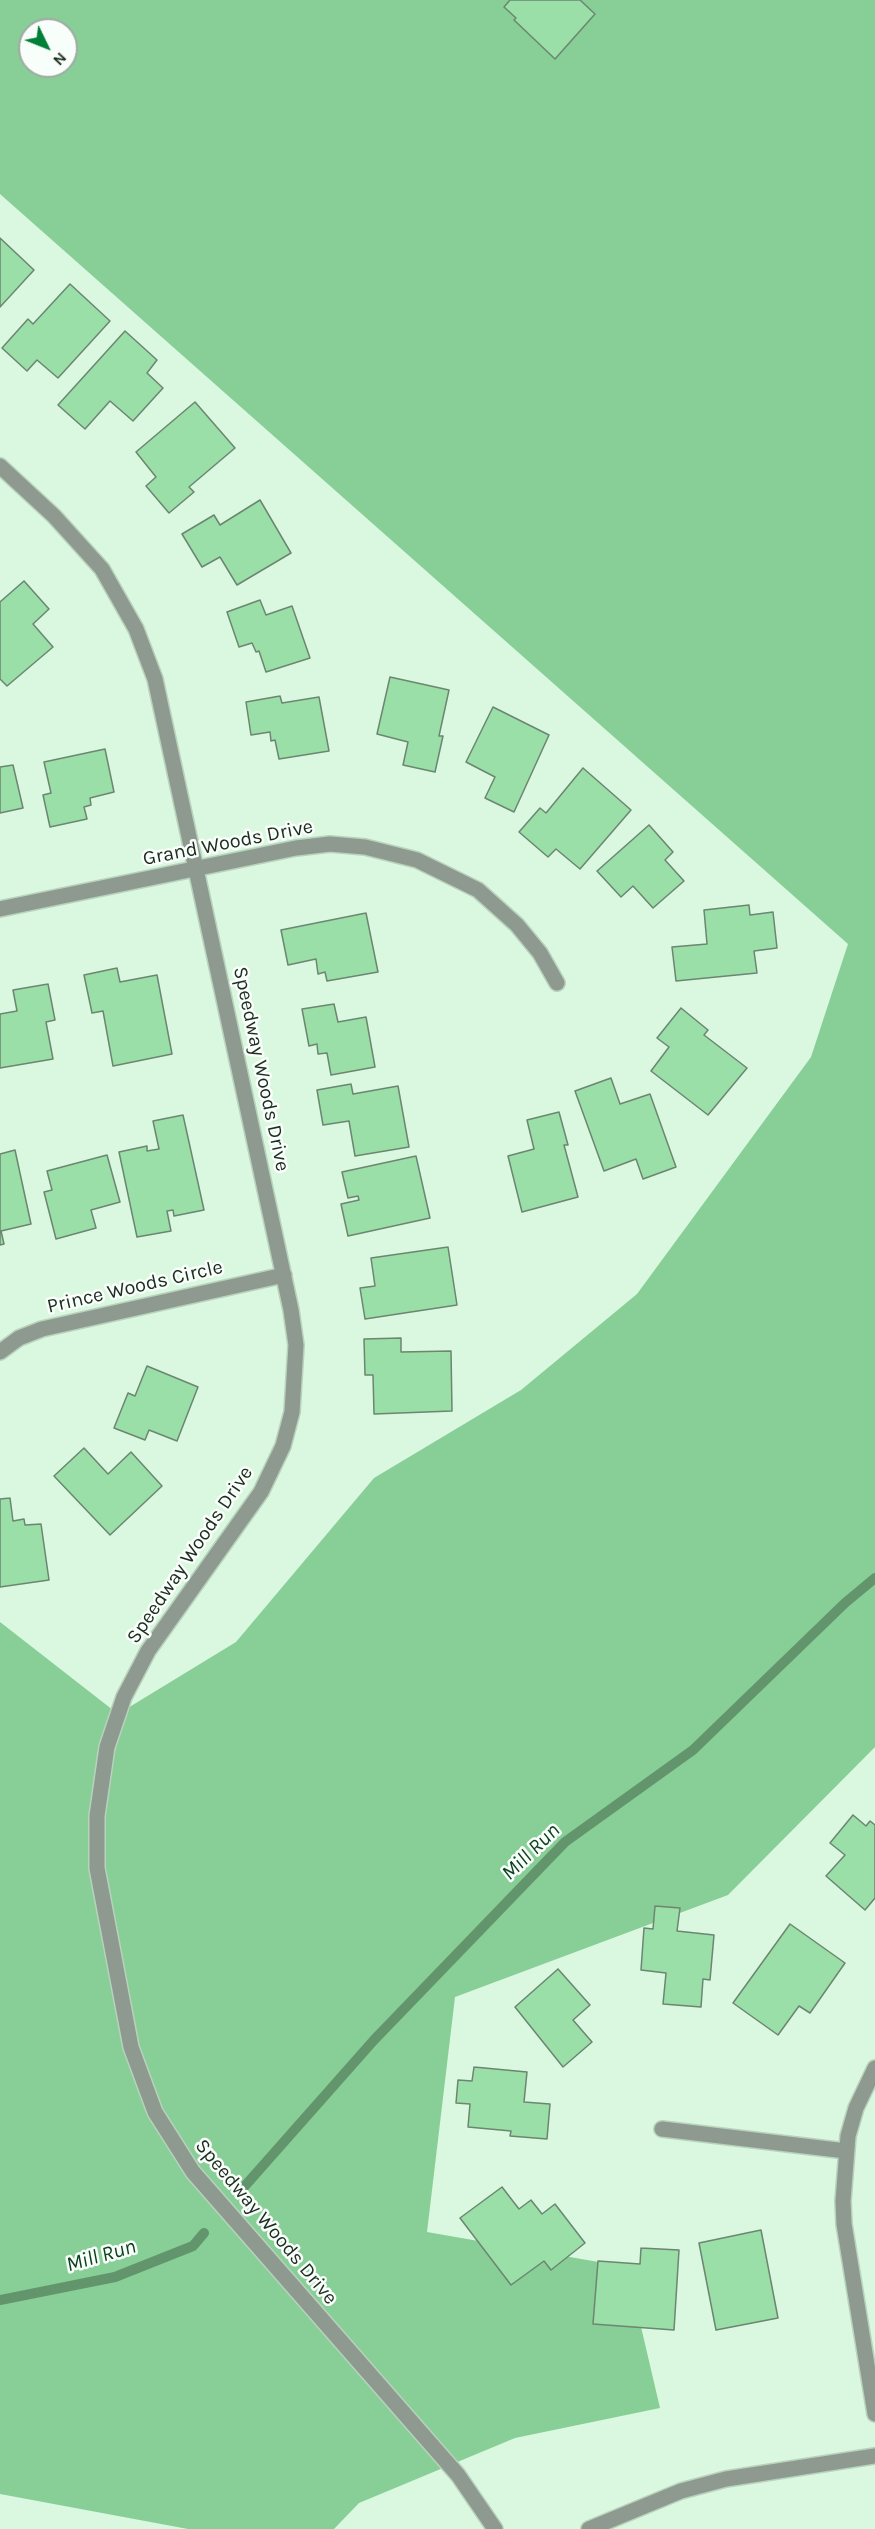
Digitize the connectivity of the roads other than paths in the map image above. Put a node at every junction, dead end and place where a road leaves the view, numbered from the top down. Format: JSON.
{"nodes":[{"id":1,"x":0,"y":466,"type":"edge"},
{"id":2,"x":197,"y":869,"type":"junction"},
{"id":3,"x":0,"y":909,"type":"edge"},
{"id":4,"x":557,"y":982,"type":"dead end"},
{"id":5,"x":284,"y":1275,"type":"junction"},
{"id":6,"x":0,"y":1352,"type":"edge"},
{"id":7,"x":875,"y":2068,"type":"edge"},
{"id":8,"x":662,"y":2129,"type":"dead end"},
{"id":9,"x":846,"y":2151,"type":"junction"},
{"id":10,"x":875,"y":2414,"type":"edge"},
{"id":11,"x":875,"y":2456,"type":"edge"},
{"id":12,"x":495,"y":2529,"type":"edge"},
{"id":13,"x":588,"y":2529,"type":"edge"}],
"edges":[{"from":1,"to":2,"type":"street","name":"Speedway Woods Drive"},
{"from":2,"to":3,"type":"street","name":"Grand Woods Drive"},
{"from":2,"to":4,"type":"street","name":"Grand Woods Drive"},
{"from":2,"to":5,"type":"street","name":"Speedway Woods Drive"},
{"from":5,"to":6,"type":"street","name":"Prince Woods Circle"},
{"from":5,"to":12,"type":"street","name":"Speedway Woods Drive"},
{"from":7,"to":9,"type":"street"},
{"from":8,"to":9,"type":"street"},
{"from":9,"to":10,"type":"street"},
{"from":11,"to":13,"type":"street"}]}
